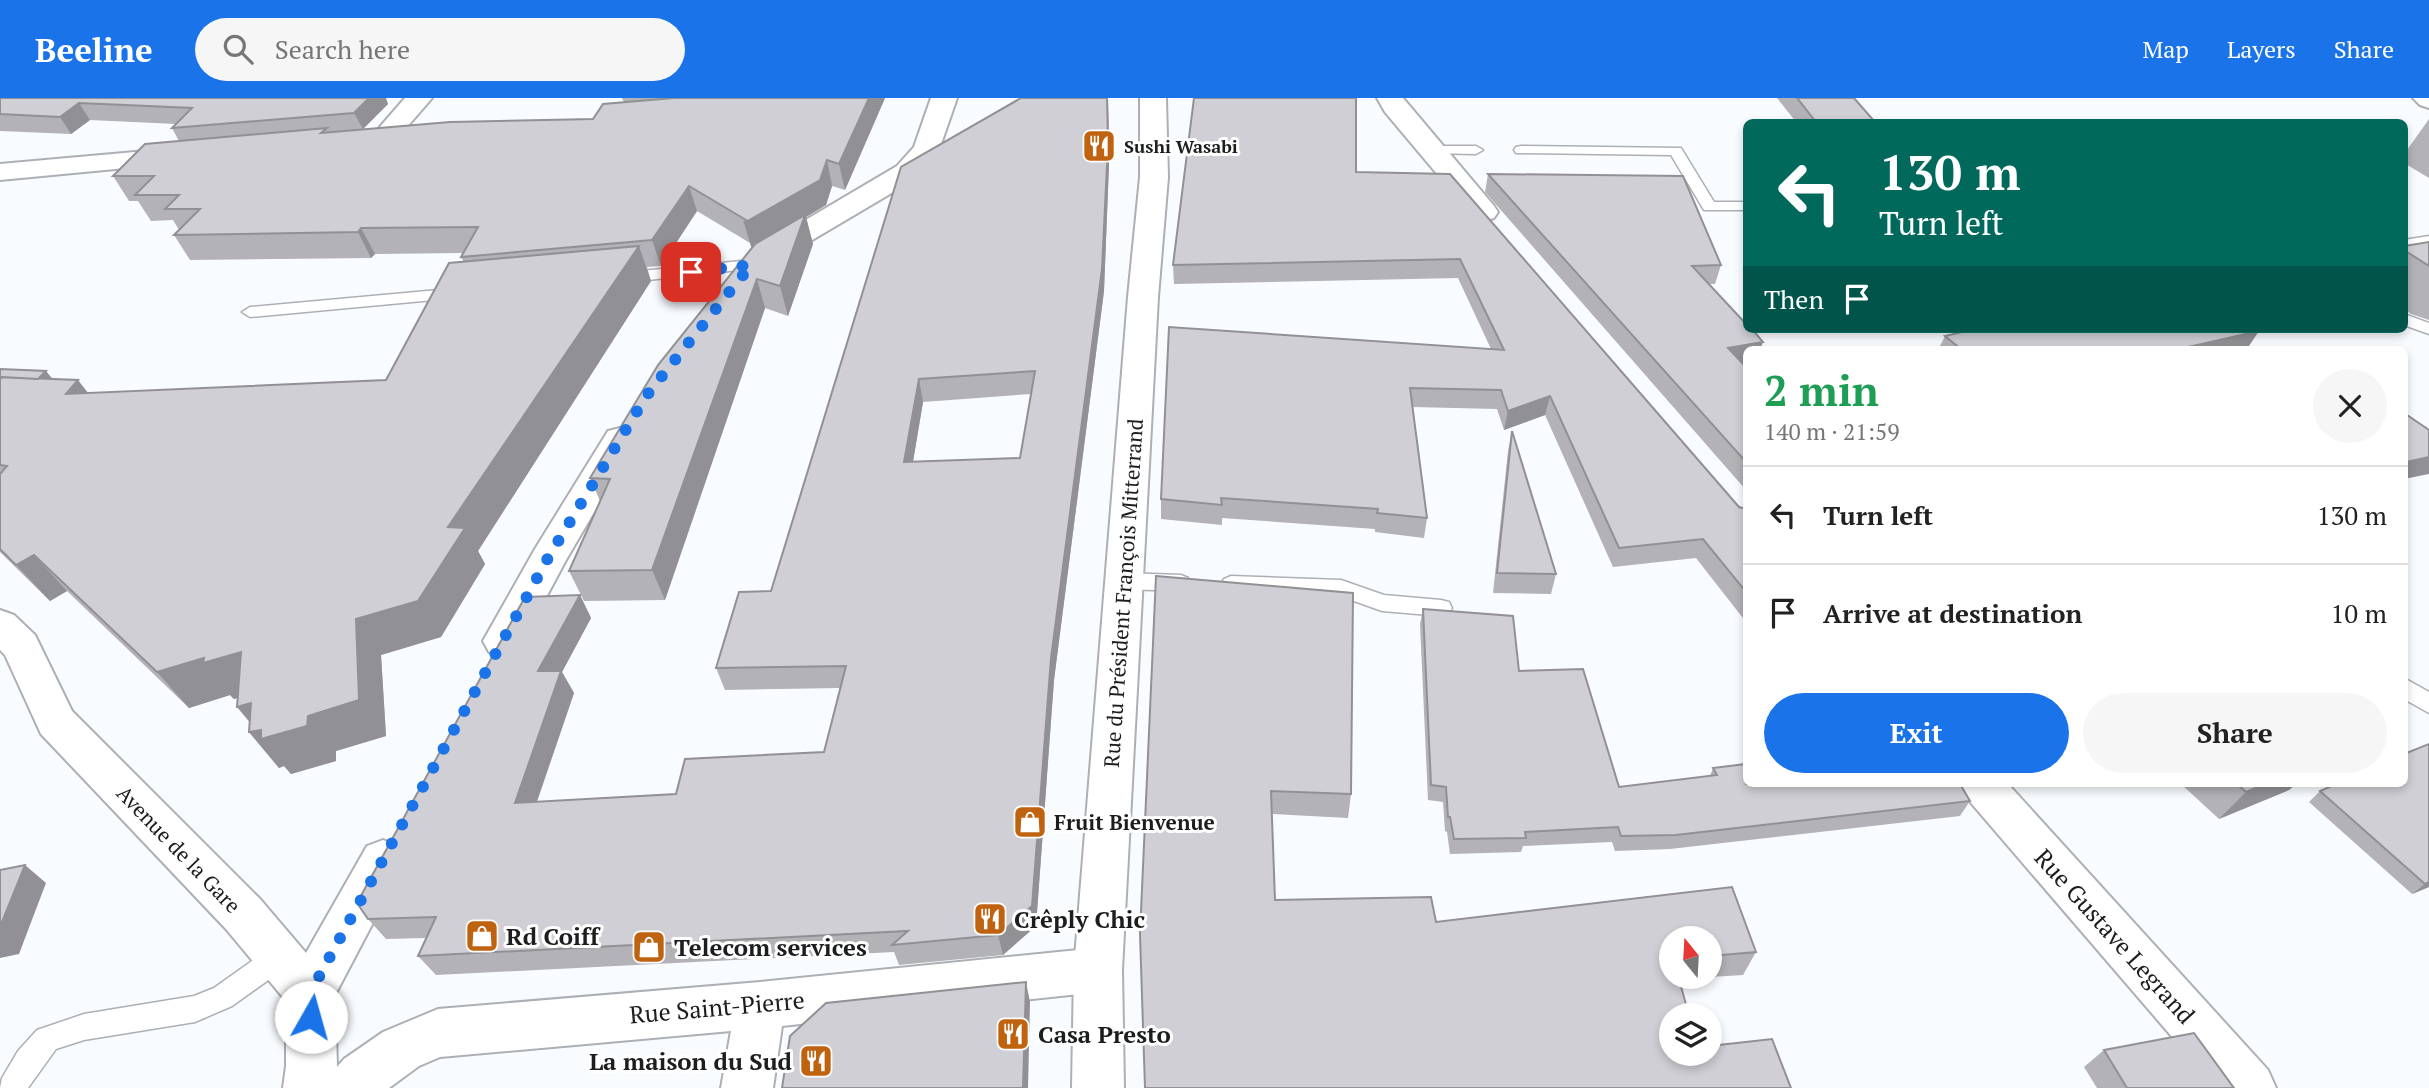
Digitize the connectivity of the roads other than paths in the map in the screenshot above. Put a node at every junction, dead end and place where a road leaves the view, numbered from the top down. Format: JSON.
{"nodes":[{"id":1,"x":419,"y":98,"type":"edge"},
{"id":2,"x":944,"y":98,"type":"edge"},
{"id":3,"x":1153,"y":98,"type":"edge"},
{"id":4,"x":1390,"y":98,"type":"edge"},
{"id":5,"x":426,"y":133,"type":"edge"},
{"id":6,"x":385,"y":136,"type":"junction"},
{"id":7,"x":358,"y":139,"type":"edge"},
{"id":8,"x":1430,"y":150,"type":"junction"},
{"id":9,"x":1476,"y":150,"type":"dead end"},
{"id":10,"x":1521,"y":150,"type":"dead end"},
{"id":11,"x":210,"y":153,"type":"edge"},
{"id":12,"x":0,"y":172,"type":"edge"},
{"id":13,"x":1743,"y":206,"type":"edge"},
{"id":14,"x":1503,"y":234,"type":"edge"},
{"id":15,"x":2429,"y":241,"type":"edge"},
{"id":16,"x":2408,"y":244,"type":"edge"},
{"id":17,"x":751,"y":265,"type":"junction"},
{"id":18,"x":608,"y":279,"type":"edge"},
{"id":19,"x":483,"y":291,"type":"edge"},
{"id":20,"x":724,"y":298,"type":"edge"},
{"id":21,"x":250,"y":312,"type":"dead end"},
{"id":22,"x":2408,"y":321,"type":"edge"},
{"id":23,"x":2429,"y":329,"type":"edge"},
{"id":24,"x":639,"y":408,"type":"edge"},
{"id":25,"x":1124,"y":581,"type":"junction"},
{"id":26,"x":1441,"y":608,"type":"edge"},
{"id":27,"x":0,"y":625,"type":"edge"},
{"id":28,"x":488,"y":669,"type":"edge"},
{"id":29,"x":2408,"y":690,"type":"edge"},
{"id":30,"x":2429,"y":705,"type":"edge"},
{"id":31,"x":1984,"y":787,"type":"edge"},
{"id":32,"x":400,"y":828,"type":"edge"},
{"id":33,"x":1098,"y":970,"type":"junction"},
{"id":34,"x":295,"y":975,"type":"junction"},
{"id":35,"x":760,"y":1004,"type":"junction"},
{"id":36,"x":12,"y":1088,"type":"edge"},
{"id":37,"x":309,"y":1088,"type":"edge"},
{"id":38,"x":353,"y":1088,"type":"edge"},
{"id":39,"x":747,"y":1088,"type":"edge"},
{"id":40,"x":1098,"y":1088,"type":"edge"},
{"id":41,"x":2250,"y":1088,"type":"edge"}],
"edges":[{"from":1,"to":6,"type":"street"},
{"from":2,"to":17,"type":"street"},
{"from":3,"to":25,"type":"street","name":"Rue du Président François Mitterrand"},
{"from":4,"to":8,"type":"street"},
{"from":5,"to":6,"type":"street"},
{"from":6,"to":7,"type":"street"},
{"from":8,"to":9,"type":"lane"},
{"from":8,"to":14,"type":"street"},
{"from":10,"to":13,"type":"lane"},
{"from":11,"to":12,"type":"street"},
{"from":15,"to":16,"type":"lane"},
{"from":17,"to":18,"type":"lane"},
{"from":17,"to":20,"type":"street"},
{"from":19,"to":21,"type":"lane"},
{"from":22,"to":23,"type":"lane"},
{"from":24,"to":28,"type":"street"},
{"from":25,"to":26,"type":"lane"},
{"from":25,"to":33,"type":"street","name":"Rue du Président François Mitterrand"},
{"from":27,"to":34,"type":"street","name":"Avenue de la Gare"},
{"from":29,"to":30,"type":"lane"},
{"from":31,"to":41,"type":"street","name":"Rue Gustave Legrand"},
{"from":32,"to":34,"type":"street"},
{"from":33,"to":35,"type":"street","name":"Rue Saint-Pierre"},
{"from":33,"to":40,"type":"street","name":"Rue du Président François Mitterrand"},
{"from":34,"to":36,"type":"lane"},
{"from":34,"to":37,"type":"street"},
{"from":35,"to":38,"type":"street","name":"Rue Saint-Pierre"},
{"from":35,"to":39,"type":"street"}]}
